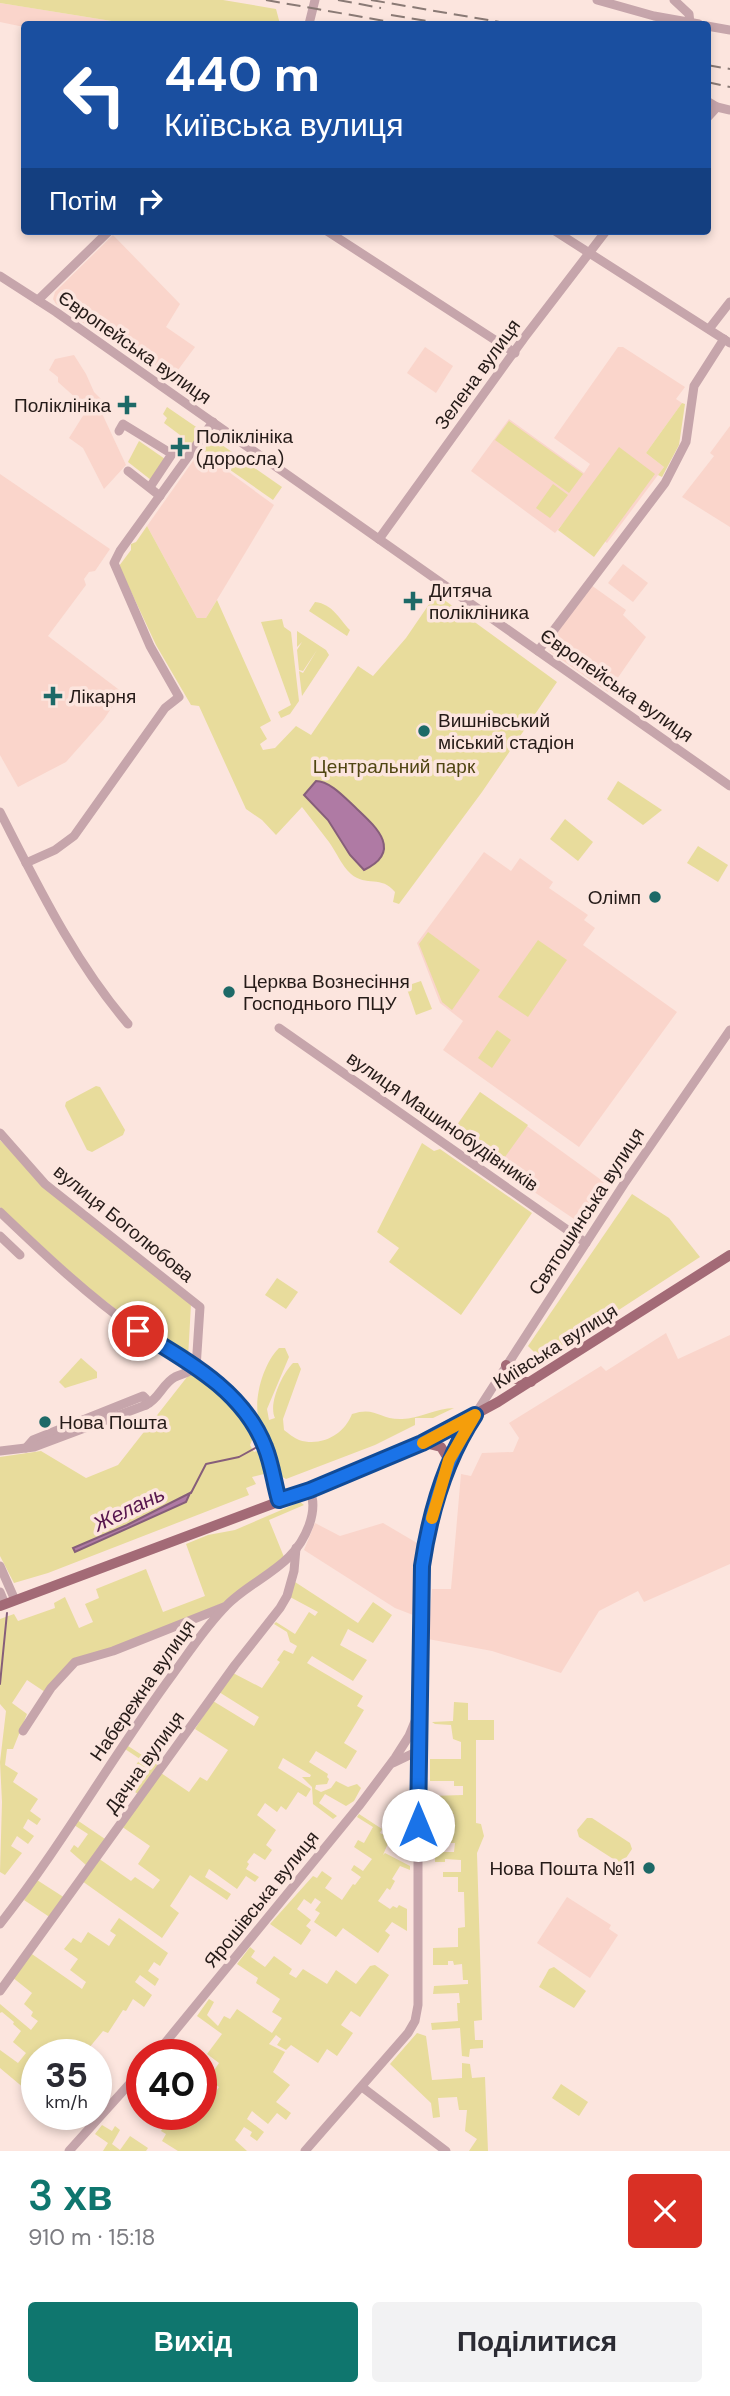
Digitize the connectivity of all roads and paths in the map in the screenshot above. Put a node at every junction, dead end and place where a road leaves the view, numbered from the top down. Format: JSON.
{"nodes":[{"id":1,"x":315,"y":0,"type":"edge"},
{"id":2,"x":597,"y":0,"type":"edge"},
{"id":3,"x":674,"y":0,"type":"edge"},
{"id":4,"x":310,"y":20,"type":"edge"},
{"id":5,"x":680,"y":21,"type":"edge"},
{"id":6,"x":693,"y":21,"type":"edge"},
{"id":7,"x":711,"y":27,"type":"edge"},
{"id":8,"x":730,"y":30,"type":"edge"},
{"id":9,"x":711,"y":103,"type":"edge"},
{"id":10,"x":717,"y":107,"type":"junction"},
{"id":11,"x":730,"y":110,"type":"edge"},
{"id":12,"x":711,"y":114,"type":"edge"},
{"id":13,"x":105,"y":235,"type":"edge"},
{"id":14,"x":333,"y":235,"type":"edge"},
{"id":15,"x":561,"y":235,"type":"edge"},
{"id":16,"x":603,"y":235,"type":"edge"},
{"id":17,"x":588,"y":252,"type":"junction"},
{"id":18,"x":0,"y":276,"type":"edge"},
{"id":19,"x":38,"y":300,"type":"junction"},
{"id":20,"x":730,"y":302,"type":"edge"},
{"id":21,"x":709,"y":329,"type":"junction"},
{"id":22,"x":727,"y":341,"type":"edge"},
{"id":23,"x":514,"y":353,"type":"junction"},
{"id":24,"x":213,"y":422,"type":"junction"},
{"id":25,"x":119,"y":431,"type":"dead end"},
{"id":26,"x":128,"y":471,"type":"dead end"},
{"id":27,"x":150,"y":487,"type":"junction"},
{"id":28,"x":160,"y":496,"type":"junction"},
{"id":29,"x":379,"y":539,"type":"junction"},
{"id":30,"x":538,"y":651,"type":"junction"},
{"id":31,"x":730,"y":786,"type":"edge"},
{"id":32,"x":0,"y":812,"type":"edge"},
{"id":33,"x":26,"y":863,"type":"junction"},
{"id":34,"x":128,"y":1024,"type":"dead end"},
{"id":35,"x":279,"y":1028,"type":"dead end"},
{"id":36,"x":730,"y":1030,"type":"edge"},
{"id":37,"x":0,"y":1133,"type":"edge"},
{"id":38,"x":0,"y":1212,"type":"edge"},
{"id":39,"x":0,"y":1236,"type":"edge"},
{"id":40,"x":586,"y":1243,"type":"junction"},
{"id":41,"x":20,"y":1255,"type":"dead end"},
{"id":42,"x":730,"y":1255,"type":"edge"},
{"id":43,"x":506,"y":1365,"type":"junction"},
{"id":44,"x":196,"y":1368,"type":"junction"},
{"id":45,"x":531,"y":1382,"type":"junction"},
{"id":46,"x":475,"y":1415,"type":"junction"},
{"id":47,"x":422,"y":1443,"type":"junction"},
{"id":48,"x":0,"y":1451,"type":"edge"},
{"id":49,"x":449,"y":1460,"type":"junction"},
{"id":50,"x":310,"y":1490,"type":"junction"},
{"id":51,"x":279,"y":1500,"type":"junction"},
{"id":52,"x":297,"y":1545,"type":"junction"},
{"id":53,"x":0,"y":1566,"type":"edge"},
{"id":54,"x":0,"y":1592,"type":"edge"},
{"id":55,"x":7,"y":1603,"type":"edge"},
{"id":56,"x":226,"y":1606,"type":"junction"},
{"id":57,"x":418,"y":1713,"type":"junction"},
{"id":58,"x":23,"y":1731,"type":"dead end"},
{"id":59,"x":418,"y":1751,"type":"junction"},
{"id":60,"x":391,"y":1763,"type":"junction"},
{"id":61,"x":0,"y":1924,"type":"edge"},
{"id":62,"x":0,"y":1991,"type":"edge"},
{"id":63,"x":168,"y":2039,"type":"edge"},
{"id":64,"x":362,"y":2087,"type":"junction"},
{"id":65,"x":126,"y":2088,"type":"edge"},
{"id":66,"x":434,"y":2142,"type":"junction"},
{"id":67,"x":69,"y":2151,"type":"edge"},
{"id":68,"x":305,"y":2151,"type":"edge"},
{"id":69,"x":428,"y":2151,"type":"edge"},
{"id":70,"x":446,"y":2151,"type":"edge"}],
"edges":[{"from":1,"to":4,"type":"street"},
{"from":2,"to":5,"type":"street"},
{"from":3,"to":6,"type":"street"},
{"from":7,"to":8,"type":"street"},
{"from":9,"to":10,"type":"street"},
{"from":10,"to":11,"type":"street"},
{"from":10,"to":12,"type":"street"},
{"from":13,"to":19,"type":"street"},
{"from":14,"to":23,"type":"street"},
{"from":15,"to":17,"type":"street"},
{"from":16,"to":17,"type":"street","name":"Зелена вулиця"},
{"from":17,"to":21,"type":"street"},
{"from":17,"to":23,"type":"street","name":"Зелена вулиця"},
{"from":18,"to":19,"type":"street","name":"Європейська вулиця"},
{"from":19,"to":24,"type":"street","name":"Європейська вулиця"},
{"from":20,"to":21,"type":"street"},
{"from":21,"to":22,"type":"street"},
{"from":22,"to":30,"type":"street"},
{"from":23,"to":29,"type":"street","name":"Зелена вулиця"},
{"from":24,"to":28,"type":"street"},
{"from":24,"to":29,"type":"street","name":"Європейська вулиця"},
{"from":25,"to":27,"type":"street"},
{"from":26,"to":27,"type":"street"},
{"from":27,"to":28,"type":"street"},
{"from":28,"to":33,"type":"street"},
{"from":29,"to":30,"type":"street","name":"Європейська вулиця"},
{"from":30,"to":31,"type":"street","name":"Європейська вулиця"},
{"from":32,"to":33,"type":"street"},
{"from":33,"to":34,"type":"street"},
{"from":35,"to":40,"type":"street","name":"вулиця Машинобудівників"},
{"from":36,"to":40,"type":"street","name":"Святошинська вулиця"},
{"from":37,"to":44,"type":"street","name":"вулиця Боголюбова"},
{"from":38,"to":44,"type":"street"},
{"from":39,"to":41,"type":"street"},
{"from":40,"to":43,"type":"street","name":"Святошинська вулиця"},
{"from":42,"to":45,"type":"main road","name":"Київська вулиця"},
{"from":43,"to":45,"type":"main road"},
{"from":43,"to":46,"type":"street","name":"Святошинська вулиця"},
{"from":44,"to":48,"type":"street"},
{"from":44,"to":51,"type":"street"},
{"from":45,"to":46,"type":"main road","name":"Київська вулиця"},
{"from":46,"to":47,"type":"main road","name":"Київська вулиця"},
{"from":46,"to":49,"type":"street","name":"Святошинська вулиця"},
{"from":47,"to":49,"type":"main road"},
{"from":47,"to":50,"type":"main road","name":"Київська вулиця"},
{"from":49,"to":57,"type":"street","name":"Святошинська вулиця"},
{"from":50,"to":51,"type":"main road","name":"Київська вулиця"},
{"from":50,"to":52,"type":"street","name":"Набережна вулиця"},
{"from":51,"to":55,"type":"main road","name":"Київська вулиця"},
{"from":52,"to":56,"type":"street","name":"Набережна вулиця"},
{"from":52,"to":62,"type":"street","name":"Дачна вулиця"},
{"from":53,"to":55,"type":"street"},
{"from":54,"to":55,"type":"street"},
{"from":56,"to":58,"type":"street"},
{"from":56,"to":61,"type":"street","name":"Набережна вулиця"},
{"from":57,"to":59,"type":"street","name":"Святошинська вулиця"},
{"from":57,"to":60,"type":"street","name":"Ярошівська вулиця"},
{"from":59,"to":60,"type":"street","name":"Ярошівська вулиця"},
{"from":59,"to":64,"type":"street","name":"Святошинська вулиця"},
{"from":60,"to":63,"type":"street","name":"Ярошівська вулиця"},
{"from":64,"to":66,"type":"street"},
{"from":64,"to":68,"type":"street","name":"Святошинська вулиця"},
{"from":65,"to":67,"type":"street"},
{"from":66,"to":69,"type":"street"},
{"from":66,"to":70,"type":"street"}]}
